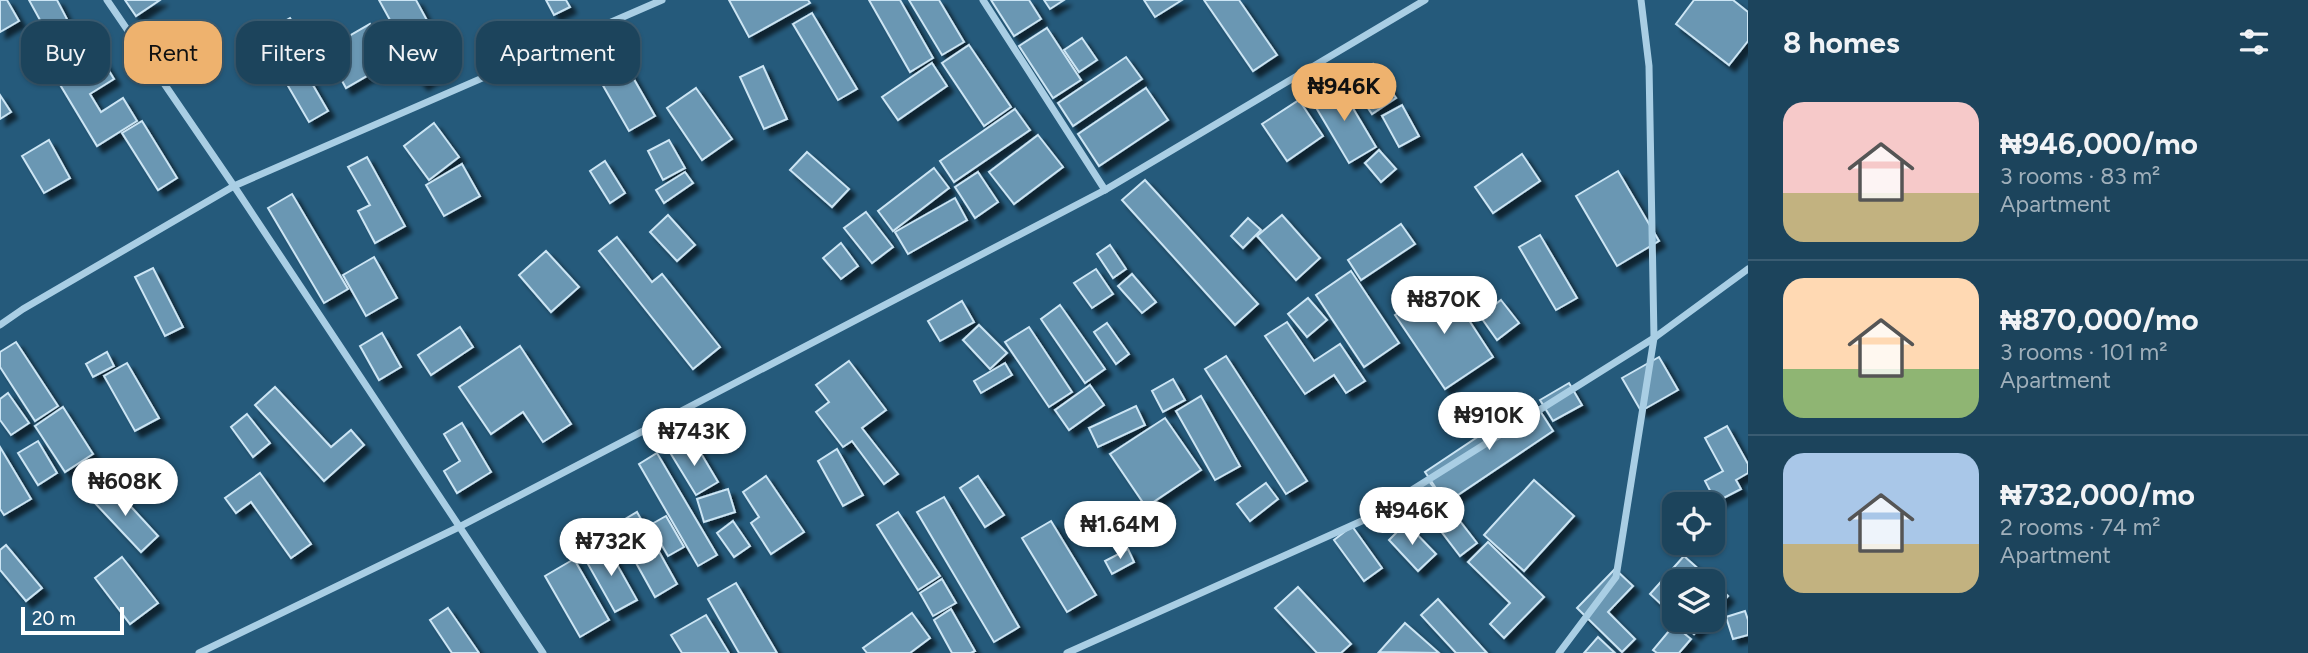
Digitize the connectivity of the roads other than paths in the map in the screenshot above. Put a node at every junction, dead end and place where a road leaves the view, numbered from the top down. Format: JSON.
{"nodes":[{"id":1,"x":107,"y":0,"type":"edge"},
{"id":2,"x":662,"y":0,"type":"edge"},
{"id":3,"x":983,"y":0,"type":"edge"},
{"id":4,"x":1425,"y":0,"type":"edge"},
{"id":5,"x":1641,"y":0,"type":"edge"},
{"id":6,"x":234,"y":186,"type":"junction"},
{"id":7,"x":1105,"y":190,"type":"junction"},
{"id":8,"x":1748,"y":269,"type":"edge"},
{"id":9,"x":0,"y":325,"type":"edge"},
{"id":10,"x":1654,"y":338,"type":"junction"},
{"id":11,"x":458,"y":527,"type":"junction"},
{"id":12,"x":199,"y":653,"type":"edge"},
{"id":13,"x":543,"y":653,"type":"edge"},
{"id":14,"x":1067,"y":653,"type":"edge"},
{"id":15,"x":1559,"y":653,"type":"edge"}],
"edges":[{"from":1,"to":6,"type":"street"},
{"from":2,"to":6,"type":"street"},
{"from":3,"to":7,"type":"street"},
{"from":4,"to":7,"type":"street"},
{"from":5,"to":10,"type":"street"},
{"from":6,"to":9,"type":"street"},
{"from":6,"to":11,"type":"street"},
{"from":7,"to":11,"type":"street"},
{"from":8,"to":10,"type":"street"},
{"from":10,"to":14,"type":"street"},
{"from":10,"to":15,"type":"street"},
{"from":11,"to":12,"type":"street"},
{"from":11,"to":13,"type":"street"}]}
